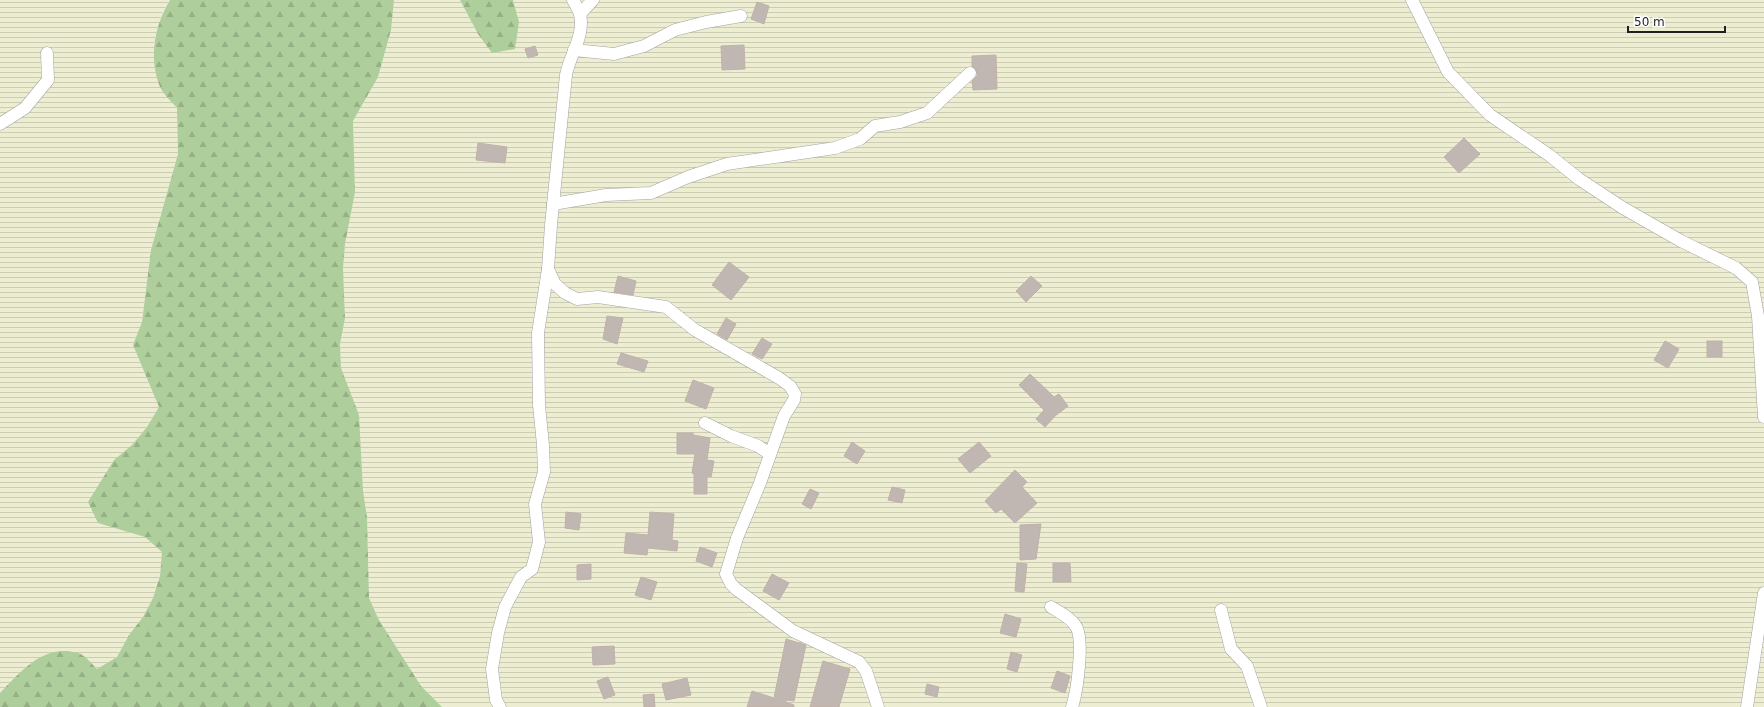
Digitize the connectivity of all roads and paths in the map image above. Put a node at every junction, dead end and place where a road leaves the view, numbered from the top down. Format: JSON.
{"nodes":[{"id":1,"x":573,"y":0,"type":"edge"},
{"id":2,"x":593,"y":0,"type":"edge"},
{"id":3,"x":1412,"y":0,"type":"edge"},
{"id":4,"x":580,"y":14,"type":"junction"},
{"id":5,"x":741,"y":16,"type":"dead end"},
{"id":6,"x":574,"y":50,"type":"junction"},
{"id":7,"x":47,"y":53,"type":"dead end"},
{"id":8,"x":970,"y":72,"type":"dead end"},
{"id":9,"x":0,"y":124,"type":"edge"},
{"id":10,"x":553,"y":204,"type":"junction"},
{"id":11,"x":548,"y":269,"type":"junction"},
{"id":12,"x":1764,"y":417,"type":"edge"},
{"id":13,"x":705,"y":423,"type":"dead end"},
{"id":14,"x":770,"y":454,"type":"junction"},
{"id":15,"x":1764,"y":593,"type":"edge"},
{"id":16,"x":1050,"y":607,"type":"dead end"},
{"id":17,"x":1221,"y":610,"type":"dead end"},
{"id":18,"x":500,"y":707,"type":"edge"},
{"id":19,"x":878,"y":707,"type":"edge"},
{"id":20,"x":1072,"y":707,"type":"edge"},
{"id":21,"x":1261,"y":707,"type":"edge"},
{"id":22,"x":1747,"y":707,"type":"edge"}],
"edges":[{"from":1,"to":4,"type":"street"},
{"from":2,"to":4,"type":"street"},
{"from":3,"to":12,"type":"street"},
{"from":4,"to":6,"type":"street"},
{"from":5,"to":6,"type":"street"},
{"from":6,"to":10,"type":"street"},
{"from":7,"to":9,"type":"street"},
{"from":8,"to":10,"type":"street"},
{"from":10,"to":11,"type":"street"},
{"from":11,"to":14,"type":"street"},
{"from":11,"to":18,"type":"street"},
{"from":13,"to":14,"type":"street"},
{"from":14,"to":19,"type":"street"},
{"from":15,"to":22,"type":"street"},
{"from":16,"to":20,"type":"street"},
{"from":17,"to":21,"type":"street"}]}
